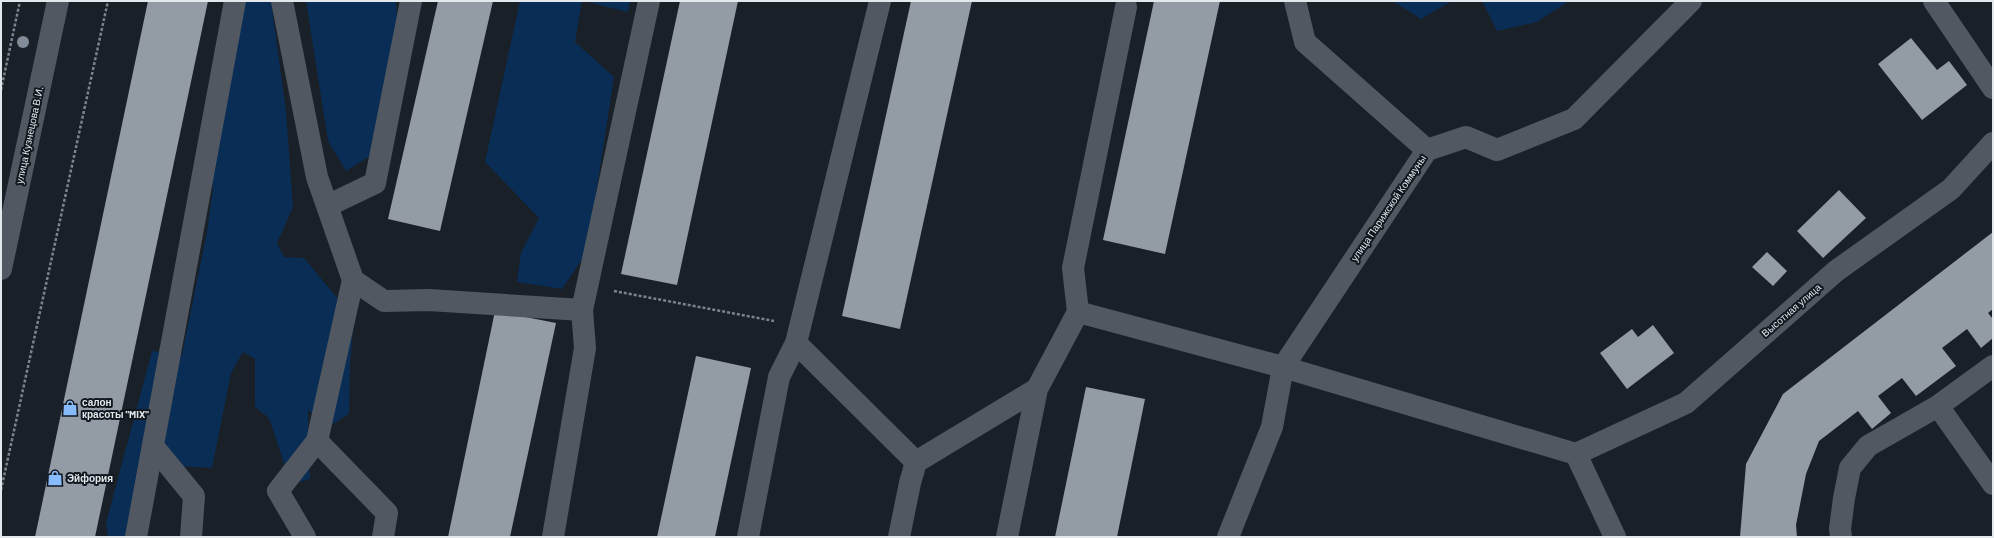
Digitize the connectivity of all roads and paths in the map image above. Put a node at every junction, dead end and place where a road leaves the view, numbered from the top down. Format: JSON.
{"nodes":[{"id":1,"x":20,"y":1,"type":"edge"},
{"id":2,"x":58,"y":1,"type":"edge"},
{"id":3,"x":108,"y":1,"type":"edge"},
{"id":4,"x":234,"y":1,"type":"edge"},
{"id":5,"x":282,"y":1,"type":"edge"},
{"id":6,"x":411,"y":1,"type":"edge"},
{"id":7,"x":649,"y":1,"type":"edge"},
{"id":8,"x":880,"y":1,"type":"edge"},
{"id":9,"x":1295,"y":1,"type":"edge"},
{"id":10,"x":1691,"y":1,"type":"edge"},
{"id":11,"x":1934,"y":1,"type":"edge"},
{"id":12,"x":1126,"y":7,"type":"dead end"},
{"id":13,"x":1993,"y":88,"type":"edge"},
{"id":14,"x":1,"y":90,"type":"edge"},
{"id":15,"x":1993,"y":143,"type":"edge"},
{"id":16,"x":1427,"y":150,"type":"junction"},
{"id":17,"x":327,"y":206,"type":"junction"},
{"id":18,"x":1,"y":268,"type":"edge"},
{"id":19,"x":353,"y":280,"type":"junction"},
{"id":20,"x":587,"y":286,"type":"junction"},
{"id":21,"x":582,"y":310,"type":"junction"},
{"id":22,"x":1078,"y":312,"type":"junction"},
{"id":23,"x":798,"y":334,"type":"junction"},
{"id":24,"x":1993,"y":366,"type":"edge"},
{"id":25,"x":1283,"y":367,"type":"junction"},
{"id":26,"x":1037,"y":389,"type":"junction"},
{"id":27,"x":1938,"y":406,"type":"junction"},
{"id":28,"x":317,"y":441,"type":"junction"},
{"id":29,"x":153,"y":446,"type":"junction"},
{"id":30,"x":1576,"y":454,"type":"junction"},
{"id":31,"x":916,"y":462,"type":"junction"},
{"id":32,"x":1993,"y":484,"type":"edge"},
{"id":33,"x":1,"y":490,"type":"edge"},
{"id":34,"x":136,"y":537,"type":"edge"},
{"id":35,"x":192,"y":537,"type":"edge"},
{"id":36,"x":305,"y":537,"type":"edge"},
{"id":37,"x":383,"y":537,"type":"edge"},
{"id":38,"x":553,"y":537,"type":"edge"},
{"id":39,"x":748,"y":537,"type":"edge"},
{"id":40,"x":899,"y":537,"type":"edge"},
{"id":41,"x":1007,"y":537,"type":"edge"},
{"id":42,"x":1228,"y":537,"type":"edge"},
{"id":43,"x":1614,"y":537,"type":"edge"},
{"id":44,"x":1841,"y":537,"type":"edge"}],
"edges":[{"from":1,"to":14,"type":"path"},
{"from":2,"to":18,"type":"street","name":"улица Кузнецова В.И."},
{"from":3,"to":33,"type":"path"},
{"from":4,"to":29,"type":"street"},
{"from":5,"to":17,"type":"street"},
{"from":6,"to":17,"type":"street"},
{"from":7,"to":20,"type":"street"},
{"from":8,"to":23,"type":"street"},
{"from":9,"to":16,"type":"street"},
{"from":10,"to":16,"type":"street","name":"улица Парижской Коммуны"},
{"from":11,"to":13,"type":"street"},
{"from":12,"to":22,"type":"street"},
{"from":15,"to":30,"type":"street","name":"Высотная улица"},
{"from":16,"to":25,"type":"street","name":"улица Парижской Коммуны"},
{"from":17,"to":19,"type":"street"},
{"from":19,"to":21,"type":"street"},
{"from":19,"to":28,"type":"street"},
{"from":20,"to":21,"type":"street"},
{"from":20,"to":23,"type":"path"},
{"from":21,"to":38,"type":"street"},
{"from":22,"to":25,"type":"street"},
{"from":22,"to":26,"type":"street"},
{"from":23,"to":31,"type":"street"},
{"from":23,"to":39,"type":"street"},
{"from":24,"to":27,"type":"street"},
{"from":25,"to":30,"type":"street"},
{"from":25,"to":42,"type":"street","name":"улица Парижской Коммуны"},
{"from":26,"to":31,"type":"street"},
{"from":26,"to":41,"type":"street"},
{"from":27,"to":32,"type":"street"},
{"from":27,"to":44,"type":"street"},
{"from":28,"to":36,"type":"street"},
{"from":28,"to":37,"type":"street"},
{"from":29,"to":34,"type":"street"},
{"from":29,"to":35,"type":"street"},
{"from":30,"to":43,"type":"street"},
{"from":31,"to":40,"type":"street"}]}
